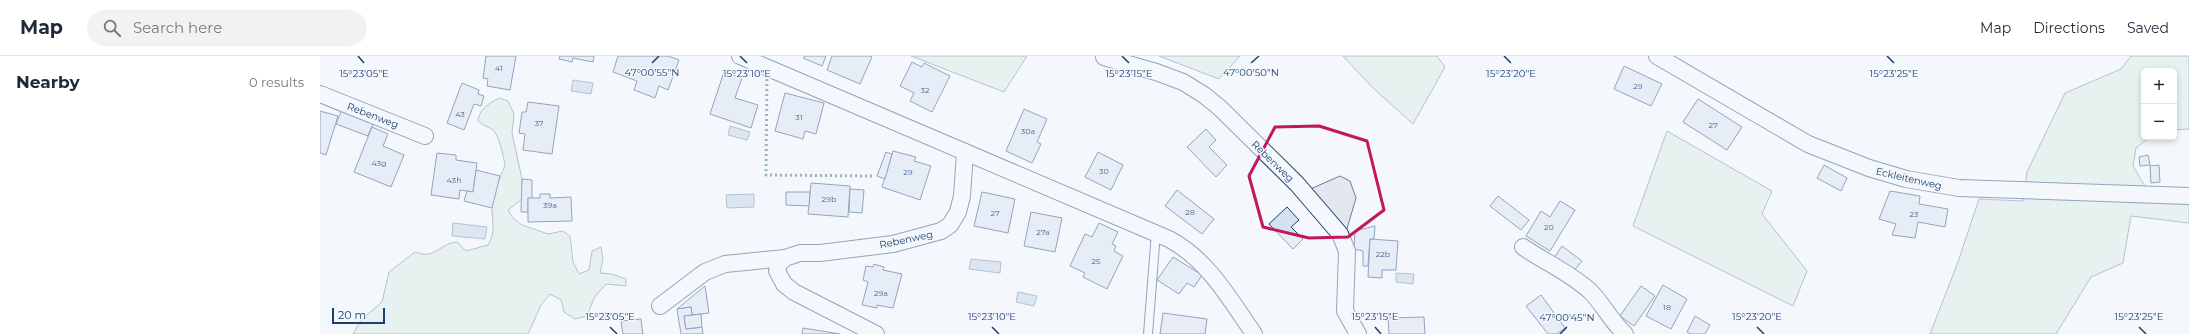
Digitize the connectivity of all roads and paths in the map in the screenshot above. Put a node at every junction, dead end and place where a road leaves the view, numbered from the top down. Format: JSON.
{"nodes":[{"id":1,"x":740,"y":56,"type":"edge"},
{"id":2,"x":1104,"y":56,"type":"edge"},
{"id":3,"x":1657,"y":56,"type":"edge"},
{"id":4,"x":320,"y":94,"type":"edge"},
{"id":5,"x":425,"y":136,"type":"dead end"},
{"id":6,"x":965,"y":152,"type":"junction"},
{"id":7,"x":2189,"y":196,"type":"edge"},
{"id":8,"x":1156,"y":232,"type":"junction"},
{"id":9,"x":1523,"y":247,"type":"dead end"},
{"id":10,"x":785,"y":258,"type":"junction"},
{"id":11,"x":660,"y":306,"type":"dead end"},
{"id":12,"x":876,"y":334,"type":"edge"},
{"id":13,"x":1148,"y":334,"type":"edge"},
{"id":14,"x":1254,"y":334,"type":"edge"},
{"id":15,"x":1358,"y":334,"type":"edge"},
{"id":16,"x":1625,"y":334,"type":"edge"}],
"edges":[{"from":1,"to":6,"type":"street"},
{"from":2,"to":15,"type":"street","name":"Rebenweg"},
{"from":3,"to":7,"type":"street","name":"Eckleitenweg"},
{"from":4,"to":5,"type":"street","name":"Rebenweg"},
{"from":6,"to":8,"type":"street"},
{"from":6,"to":10,"type":"street","name":"Rebenweg"},
{"from":8,"to":13,"type":"lane"},
{"from":8,"to":14,"type":"street"},
{"from":9,"to":16,"type":"street"},
{"from":10,"to":11,"type":"street","name":"Rebenweg"},
{"from":10,"to":12,"type":"street"}]}
